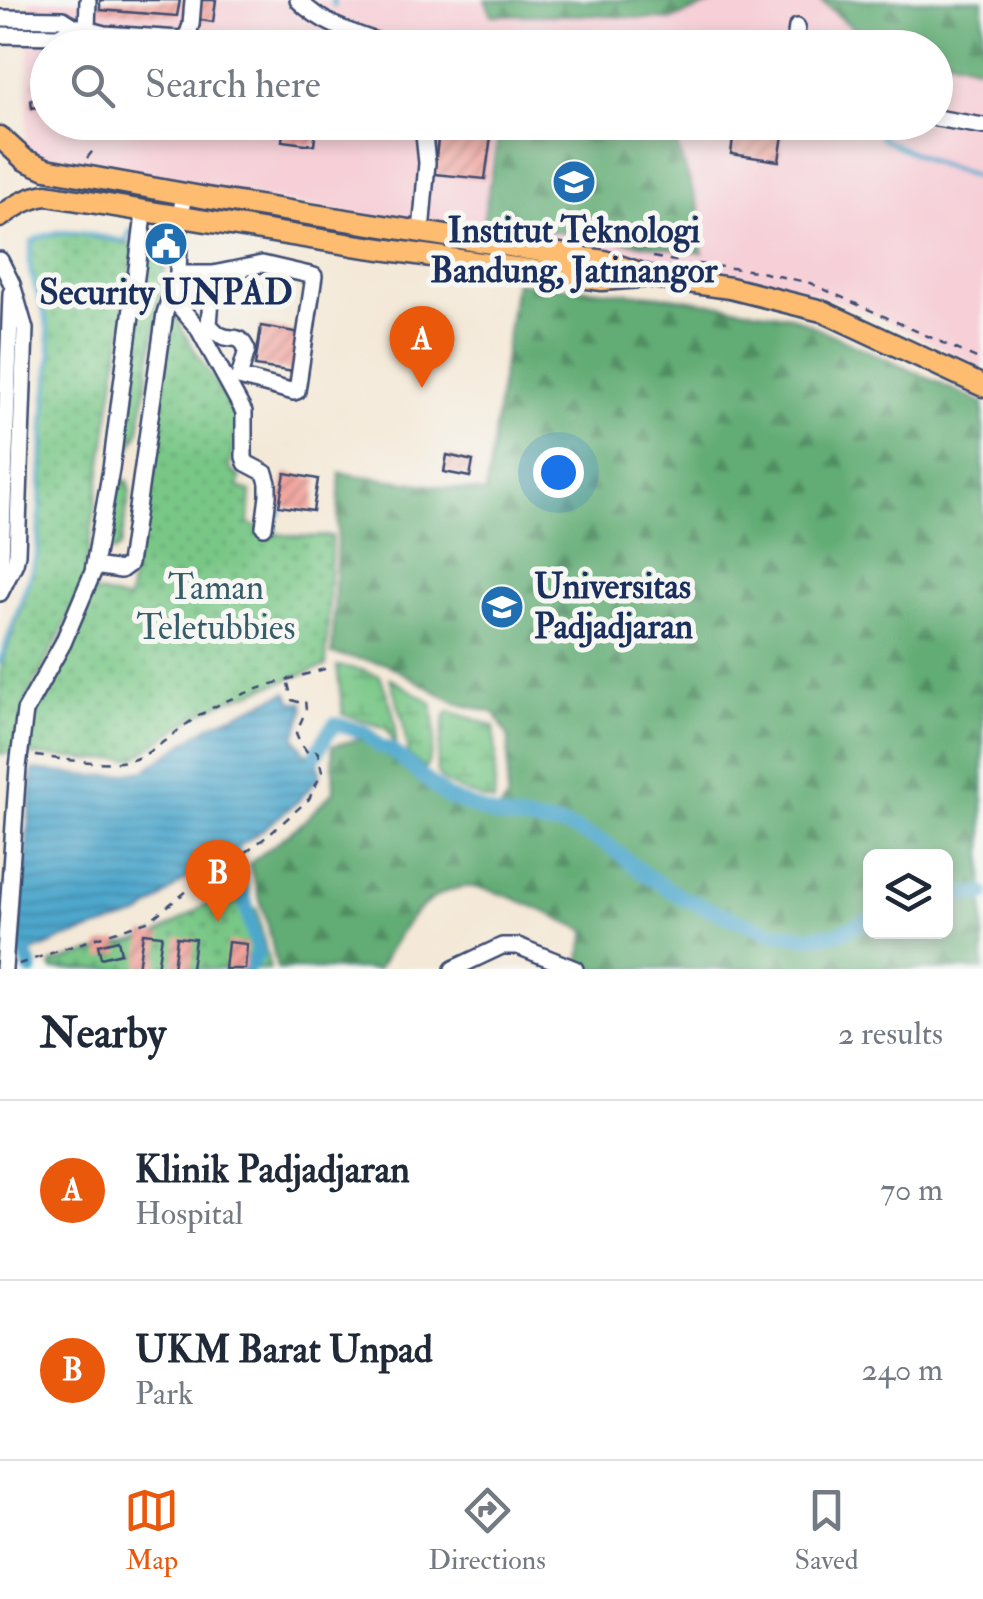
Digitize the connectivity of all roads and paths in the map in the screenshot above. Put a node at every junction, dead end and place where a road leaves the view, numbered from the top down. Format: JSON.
{"nodes":[{"id":1,"x":88,"y":0,"type":"edge"},
{"id":2,"x":193,"y":0,"type":"edge"},
{"id":3,"x":298,"y":0,"type":"edge"},
{"id":4,"x":0,"y":18,"type":"edge"},
{"id":5,"x":796,"y":27,"type":"dead end"},
{"id":6,"x":81,"y":28,"type":"junction"},
{"id":7,"x":76,"y":30,"type":"edge"},
{"id":8,"x":89,"y":30,"type":"edge"},
{"id":9,"x":189,"y":30,"type":"edge"},
{"id":10,"x":348,"y":30,"type":"edge"},
{"id":11,"x":796,"y":30,"type":"edge"},
{"id":12,"x":0,"y":35,"type":"edge"},
{"id":13,"x":30,"y":36,"type":"edge"},
{"id":14,"x":953,"y":121,"type":"edge"},
{"id":15,"x":983,"y":126,"type":"edge"},
{"id":16,"x":0,"y":137,"type":"edge"},
{"id":17,"x":424,"y":140,"type":"edge"},
{"id":18,"x":184,"y":194,"type":"junction"},
{"id":19,"x":137,"y":210,"type":"junction"},
{"id":20,"x":0,"y":216,"type":"edge"},
{"id":21,"x":180,"y":216,"type":"junction"},
{"id":22,"x":421,"y":232,"type":"junction"},
{"id":23,"x":0,"y":260,"type":"edge"},
{"id":24,"x":178,"y":274,"type":"junction"},
{"id":25,"x":212,"y":274,"type":"junction"},
{"id":26,"x":652,"y":276,"type":"junction"},
{"id":27,"x":171,"y":297,"type":"junction"},
{"id":28,"x":983,"y":386,"type":"edge"},
{"id":29,"x":111,"y":469,"type":"junction"},
{"id":30,"x":142,"y":472,"type":"junction"},
{"id":31,"x":264,"y":527,"type":"dead end"},
{"id":32,"x":94,"y":566,"type":"junction"},
{"id":33,"x":0,"y":590,"type":"edge"},
{"id":34,"x":328,"y":668,"type":"dead end"},
{"id":35,"x":287,"y":680,"type":"junction"},
{"id":36,"x":20,"y":754,"type":"junction"},
{"id":37,"x":4,"y":969,"type":"edge"},
{"id":38,"x":454,"y":969,"type":"edge"},
{"id":39,"x":575,"y":969,"type":"edge"}],
"edges":[{"from":1,"to":6,"type":"street"},
{"from":2,"to":9,"type":"street"},
{"from":3,"to":10,"type":"street"},
{"from":4,"to":6,"type":"street"},
{"from":5,"to":11,"type":"street"},
{"from":6,"to":7,"type":"street"},
{"from":6,"to":8,"type":"street"},
{"from":12,"to":13,"type":"street"},
{"from":14,"to":15,"type":"street"},
{"from":16,"to":18,"type":"main road"},
{"from":17,"to":22,"type":"street"},
{"from":18,"to":21,"type":"street"},
{"from":18,"to":22,"type":"main road"},
{"from":19,"to":20,"type":"main road"},
{"from":19,"to":21,"type":"main road"},
{"from":19,"to":29,"type":"street"},
{"from":21,"to":24,"type":"street"},
{"from":21,"to":26,"type":"main road"},
{"from":22,"to":26,"type":"main road"},
{"from":23,"to":33,"type":"street"},
{"from":24,"to":25,"type":"street"},
{"from":24,"to":27,"type":"street"},
{"from":25,"to":25,"type":"street"},
{"from":26,"to":28,"type":"main road"},
{"from":27,"to":30,"type":"street"},
{"from":27,"to":31,"type":"street"},
{"from":29,"to":30,"type":"street"},
{"from":29,"to":32,"type":"street"},
{"from":30,"to":32,"type":"street"},
{"from":32,"to":36,"type":"street"},
{"from":34,"to":35,"type":"path"},
{"from":35,"to":36,"type":"path"},
{"from":35,"to":37,"type":"path"},
{"from":36,"to":37,"type":"street"},
{"from":38,"to":39,"type":"street"}]}
